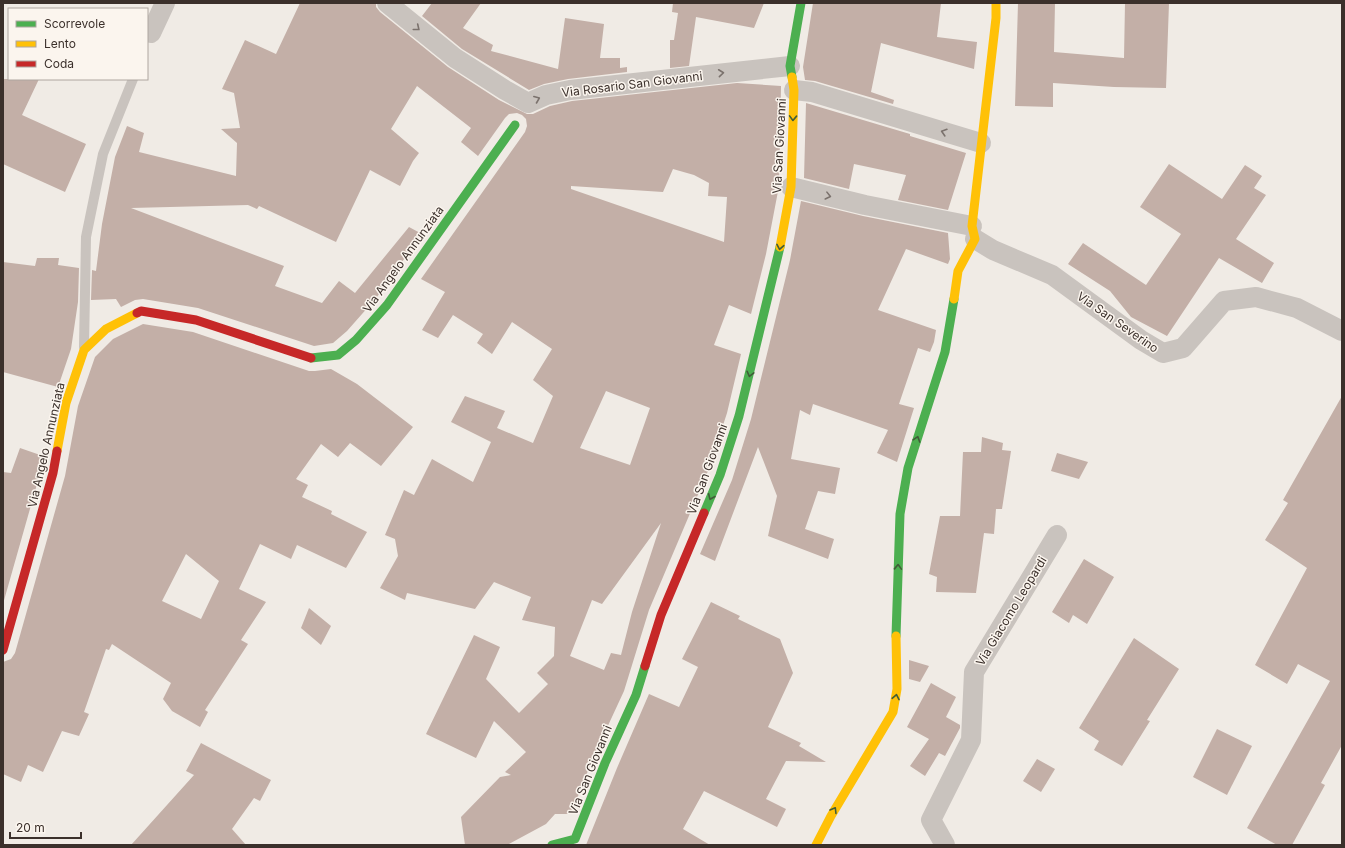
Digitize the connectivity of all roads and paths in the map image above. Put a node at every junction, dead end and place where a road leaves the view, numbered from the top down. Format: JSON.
{"nodes":[{"id":1,"x":166,"y":3,"type":"edge"},
{"id":2,"x":801,"y":3,"type":"edge"},
{"id":3,"x":996,"y":3,"type":"edge"},
{"id":4,"x":397,"y":6,"type":"edge"},
{"id":5,"x":151,"y":33,"type":"dead end"},
{"id":6,"x":790,"y":66,"type":"junction"},
{"id":7,"x":133,"y":80,"type":"edge"},
{"id":8,"x":794,"y":90,"type":"junction"},
{"id":9,"x":515,"y":125,"type":"dead end"},
{"id":10,"x":981,"y":144,"type":"junction"},
{"id":11,"x":791,"y":187,"type":"junction"},
{"id":12,"x":973,"y":232,"type":"junction"},
{"id":13,"x":1342,"y":331,"type":"edge"},
{"id":14,"x":84,"y":350,"type":"junction"},
{"id":15,"x":1057,"y":534,"type":"dead end"},
{"id":16,"x":3,"y":650,"type":"edge"},
{"id":17,"x":576,"y":842,"type":"edge"},
{"id":18,"x":552,"y":845,"type":"edge"},
{"id":19,"x":816,"y":845,"type":"edge"},
{"id":20,"x":945,"y":845,"type":"edge"}],
"edges":[{"from":1,"to":5,"type":"street"},
{"from":2,"to":6,"type":"street","name":"Via San Giovanni"},
{"from":3,"to":10,"type":"street"},
{"from":4,"to":6,"type":"street","name":"Via Rosario San Giovanni","one_way":true},
{"from":6,"to":8,"type":"street","name":"Via San Giovanni"},
{"from":7,"to":14,"type":"lane"},
{"from":10,"to":8,"type":"street","one_way":true},
{"from":8,"to":11,"type":"street","name":"Via San Giovanni","one_way":true},
{"from":9,"to":14,"type":"street","name":"Via Angelo Annunziata"},
{"from":10,"to":12,"type":"street"},
{"from":11,"to":12,"type":"street","one_way":true},
{"from":11,"to":17,"type":"street","name":"Via San Giovanni","one_way":true},
{"from":12,"to":13,"type":"street","name":"Via San Severino"},
{"from":19,"to":12,"type":"street","one_way":true},
{"from":14,"to":16,"type":"street","name":"Via Angelo Annunziata"},
{"from":15,"to":20,"type":"street","name":"Via Giacomo Leopardi"},
{"from":17,"to":18,"type":"street","name":"Via San Giovanni"}]}
